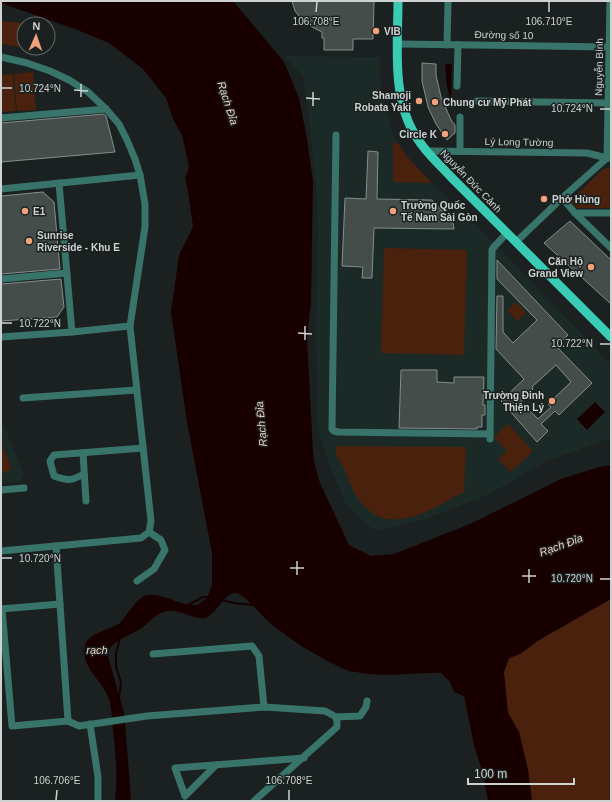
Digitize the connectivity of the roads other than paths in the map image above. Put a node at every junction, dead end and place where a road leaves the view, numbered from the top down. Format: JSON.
{"nodes":[{"id":1,"x":398,"y":1,"type":"edge"},
{"id":2,"x":448,"y":1,"type":"edge"},
{"id":3,"x":610,"y":1,"type":"edge"},
{"id":4,"x":398,"y":44,"type":"junction"},
{"id":5,"x":447,"y":45,"type":"junction"},
{"id":6,"x":458,"y":45,"type":"junction"},
{"id":7,"x":610,"y":47,"type":"edge"},
{"id":8,"x":1,"y":58,"type":"edge"},
{"id":9,"x":457,"y":86,"type":"dead end"},
{"id":10,"x":476,"y":101,"type":"dead end"},
{"id":11,"x":608,"y":103,"type":"junction"},
{"id":12,"x":106,"y":109,"type":"junction"},
{"id":13,"x":460,"y":117,"type":"dead end"},
{"id":14,"x":1,"y":118,"type":"edge"},
{"id":15,"x":336,"y":135,"type":"dead end"},
{"id":16,"x":426,"y":151,"type":"junction"},
{"id":17,"x":460,"y":151,"type":"junction"},
{"id":18,"x":609,"y":158,"type":"edge"},
{"id":19,"x":140,"y":175,"type":"junction"},
{"id":20,"x":59,"y":183,"type":"junction"},
{"id":21,"x":1,"y":188,"type":"edge"},
{"id":22,"x":562,"y":198,"type":"junction"},
{"id":23,"x":575,"y":213,"type":"junction"},
{"id":24,"x":611,"y":213,"type":"edge"},
{"id":25,"x":507,"y":233,"type":"junction"},
{"id":26,"x":516,"y":242,"type":"junction"},
{"id":27,"x":611,"y":248,"type":"edge"},
{"id":28,"x":67,"y":273,"type":"junction"},
{"id":29,"x":1,"y":279,"type":"edge"},
{"id":30,"x":130,"y":326,"type":"junction"},
{"id":31,"x":72,"y":332,"type":"junction"},
{"id":32,"x":1,"y":337,"type":"edge"},
{"id":33,"x":611,"y":337,"type":"edge"},
{"id":34,"x":136,"y":390,"type":"junction"},
{"id":35,"x":22,"y":398,"type":"dead end"},
{"id":36,"x":143,"y":448,"type":"junction"},
{"id":37,"x":83,"y":453,"type":"junction"},
{"id":38,"x":84,"y":474,"type":"junction"},
{"id":39,"x":24,"y":488,"type":"dead end"},
{"id":40,"x":1,"y":490,"type":"edge"},
{"id":41,"x":86,"y":501,"type":"dead end"},
{"id":42,"x":149,"y":532,"type":"junction"},
{"id":43,"x":56,"y":546,"type":"junction"},
{"id":44,"x":1,"y":551,"type":"edge"},
{"id":45,"x":137,"y":581,"type":"dead end"},
{"id":46,"x":60,"y":604,"type":"junction"},
{"id":47,"x":2,"y":609,"type":"edge"},
{"id":48,"x":153,"y":654,"type":"dead end"},
{"id":49,"x":367,"y":701,"type":"dead end"},
{"id":50,"x":264,"y":707,"type":"junction"},
{"id":51,"x":336,"y":717,"type":"junction"},
{"id":52,"x":68,"y":721,"type":"junction"},
{"id":53,"x":90,"y":724,"type":"junction"},
{"id":54,"x":304,"y":758,"type":"junction"},
{"id":55,"x":216,"y":765,"type":"junction"},
{"id":56,"x":98,"y":801,"type":"edge"},
{"id":57,"x":254,"y":801,"type":"edge"}],
"edges":[{"from":1,"to":4,"type":"main road","name":"Nguyễn Đức Cảnh"},
{"from":2,"to":5,"type":"street"},
{"from":3,"to":7,"type":"street","name":"Nguyễn Bính"},
{"from":4,"to":5,"type":"street","name":"Đường số 10"},
{"from":4,"to":16,"type":"main road","name":"Nguyễn Đức Cảnh"},
{"from":5,"to":6,"type":"street","name":"Đường số 10"},
{"from":6,"to":7,"type":"street","name":"Đường số 10"},
{"from":6,"to":9,"type":"street"},
{"from":7,"to":11,"type":"street","name":"Nguyễn Bính"},
{"from":8,"to":12,"type":"street"},
{"from":10,"to":11,"type":"street"},
{"from":11,"to":18,"type":"street","name":"Nguyễn Bính"},
{"from":12,"to":14,"type":"street"},
{"from":12,"to":19,"type":"street"},
{"from":13,"to":17,"type":"street"},
{"from":15,"to":25,"type":"street"},
{"from":16,"to":17,"type":"street","name":"Lý Long Tường"},
{"from":16,"to":25,"type":"main road","name":"Nguyễn Đức Cảnh"},
{"from":17,"to":18,"type":"street","name":"Lý Long Tường"},
{"from":18,"to":22,"type":"street"},
{"from":19,"to":20,"type":"street"},
{"from":19,"to":30,"type":"street"},
{"from":20,"to":21,"type":"street"},
{"from":20,"to":28,"type":"street"},
{"from":22,"to":23,"type":"street"},
{"from":22,"to":26,"type":"street"},
{"from":23,"to":24,"type":"street"},
{"from":23,"to":27,"type":"street"},
{"from":25,"to":26,"type":"main road","name":"Nguyễn Đức Cảnh"},
{"from":26,"to":33,"type":"main road","name":"Nguyễn Đức Cảnh"},
{"from":28,"to":29,"type":"street"},
{"from":28,"to":31,"type":"street"},
{"from":30,"to":31,"type":"street"},
{"from":30,"to":34,"type":"street"},
{"from":31,"to":32,"type":"street"},
{"from":34,"to":35,"type":"street"},
{"from":34,"to":36,"type":"street"},
{"from":36,"to":37,"type":"street"},
{"from":36,"to":42,"type":"street"},
{"from":37,"to":38,"type":"street"},
{"from":37,"to":38,"type":"street"},
{"from":38,"to":41,"type":"street"},
{"from":39,"to":40,"type":"street"},
{"from":42,"to":43,"type":"street"},
{"from":42,"to":45,"type":"street"},
{"from":43,"to":44,"type":"street"},
{"from":43,"to":46,"type":"street"},
{"from":46,"to":47,"type":"street"},
{"from":46,"to":52,"type":"street"},
{"from":47,"to":52,"type":"street"},
{"from":48,"to":50,"type":"street"},
{"from":49,"to":51,"type":"street"},
{"from":50,"to":51,"type":"street"},
{"from":50,"to":53,"type":"street"},
{"from":51,"to":54,"type":"street"},
{"from":52,"to":53,"type":"street"},
{"from":53,"to":56,"type":"street"},
{"from":54,"to":55,"type":"street"},
{"from":54,"to":57,"type":"street"},
{"from":55,"to":55,"type":"street"}]}
